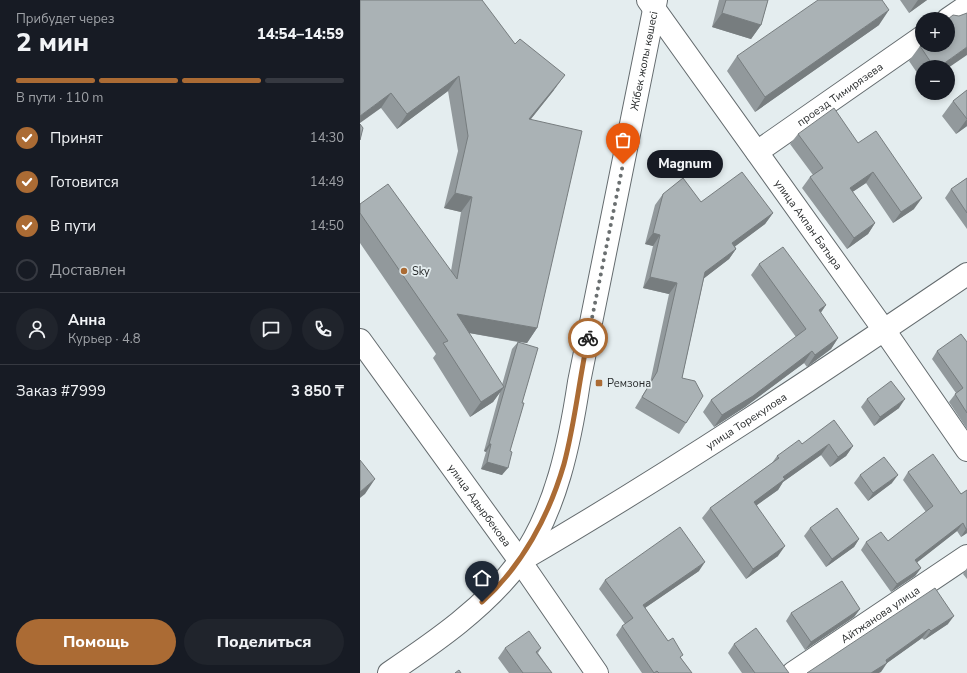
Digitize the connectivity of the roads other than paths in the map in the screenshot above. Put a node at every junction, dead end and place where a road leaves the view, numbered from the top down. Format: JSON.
{"nodes":[{"id":1,"x":653,"y":3,"type":"edge"},
{"id":2,"x":967,"y":6,"type":"edge"},
{"id":3,"x":955,"y":14,"type":"edge"},
{"id":4,"x":915,"y":42,"type":"edge"},
{"id":5,"x":757,"y":152,"type":"junction"},
{"id":6,"x":967,"y":274,"type":"edge"},
{"id":7,"x":884,"y":330,"type":"junction"},
{"id":8,"x":360,"y":340,"type":"edge"},
{"id":9,"x":967,"y":450,"type":"edge"},
{"id":10,"x":967,"y":556,"type":"edge"},
{"id":11,"x":520,"y":561,"type":"junction"},
{"id":12,"x":389,"y":673,"type":"edge"},
{"id":13,"x":597,"y":673,"type":"edge"},
{"id":14,"x":793,"y":673,"type":"edge"}],
"edges":[{"from":1,"to":5,"type":"street","name":"улица Акпан Батыра"},
{"from":1,"to":11,"type":"street","name":"Жібек жолы көшесі"},
{"from":2,"to":3,"type":"street"},
{"from":4,"to":5,"type":"street","name":"проезд Тимирязева"},
{"from":5,"to":7,"type":"street","name":"улица Акпан Батыра"},
{"from":6,"to":7,"type":"street","name":"улица Торекулова"},
{"from":7,"to":9,"type":"street","name":"улица Акпан Батыра"},
{"from":7,"to":11,"type":"street","name":"улица Торекулова"},
{"from":8,"to":11,"type":"street","name":"улица Адырбекова"},
{"from":10,"to":14,"type":"street","name":"Айтжанова улица"},
{"from":11,"to":12,"type":"street"},
{"from":11,"to":13,"type":"street","name":"улица Адырбекова"}]}
